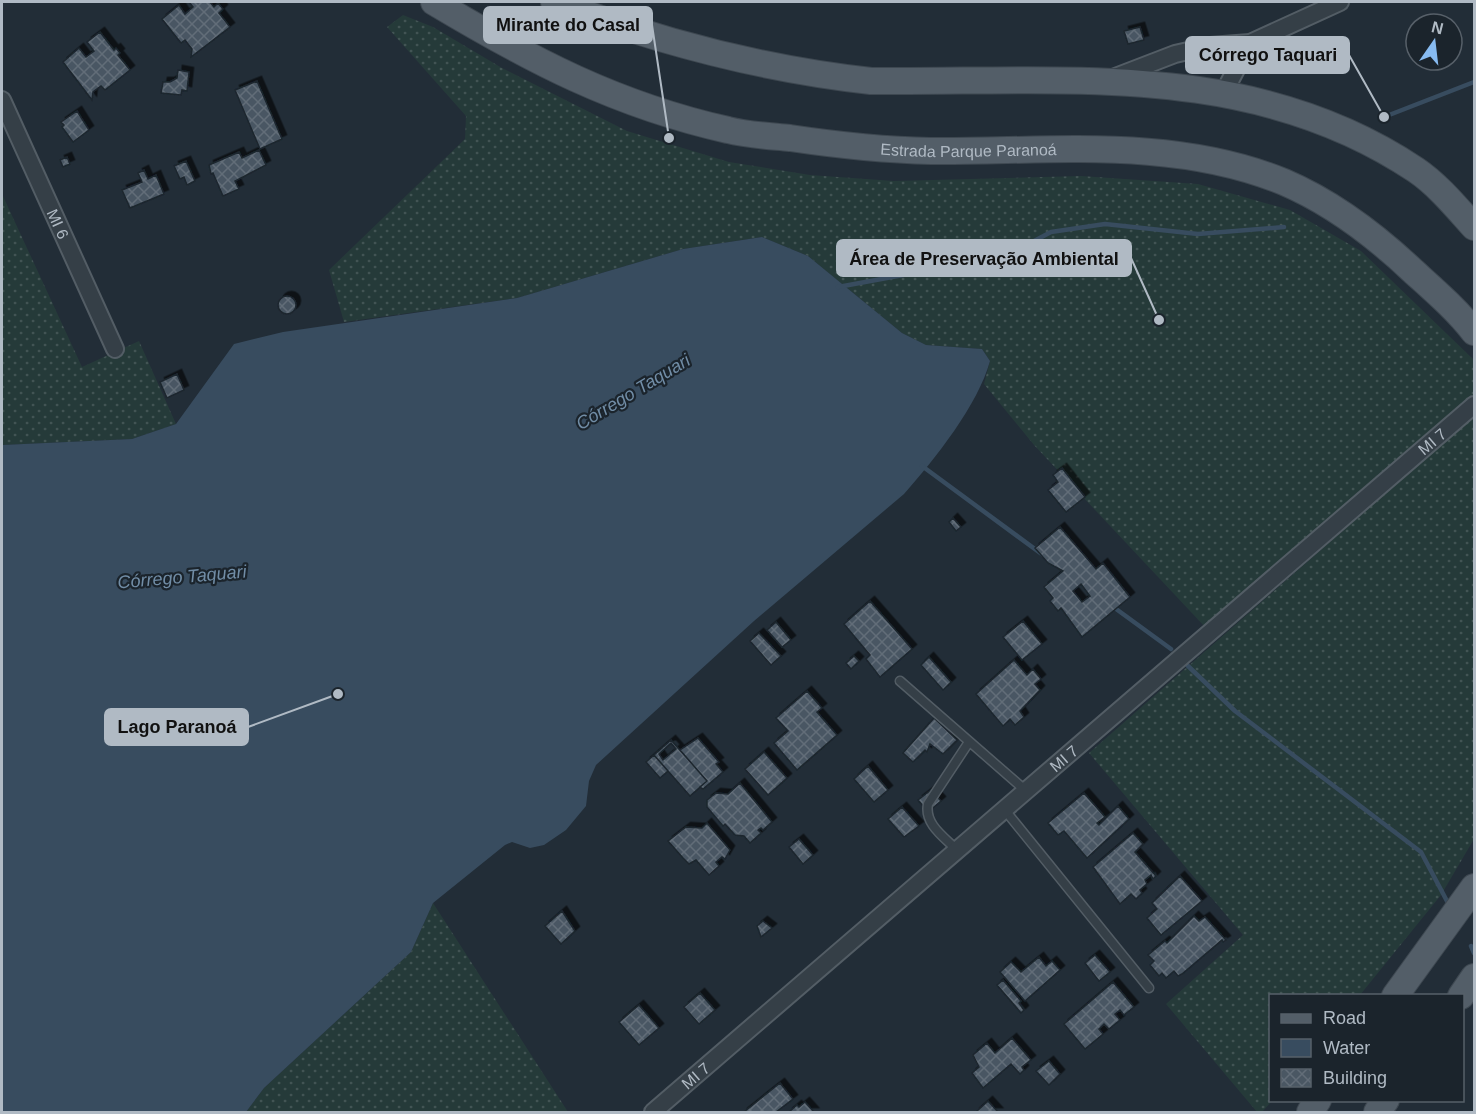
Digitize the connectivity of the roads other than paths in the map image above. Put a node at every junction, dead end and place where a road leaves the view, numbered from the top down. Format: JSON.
{"nodes":[{"id":1,"x":434,"y":2,"type":"edge"},
{"id":2,"x":554,"y":2,"type":"edge"},
{"id":3,"x":1340,"y":2,"type":"edge"},
{"id":4,"x":1250,"y":43,"type":"junction"},
{"id":5,"x":1105,"y":81,"type":"junction"},
{"id":6,"x":1224,"y":92,"type":"junction"},
{"id":7,"x":2,"y":100,"type":"edge"},
{"id":8,"x":1474,"y":227,"type":"edge"},
{"id":9,"x":1474,"y":332,"type":"edge"},
{"id":10,"x":116,"y":350,"type":"dead end"},
{"id":11,"x":1474,"y":405,"type":"edge"},
{"id":12,"x":900,"y":681,"type":"dead end"},
{"id":13,"x":969,"y":742,"type":"junction"},
{"id":14,"x":1025,"y":790,"type":"junction"},
{"id":15,"x":1004,"y":809,"type":"junction"},
{"id":16,"x":957,"y":850,"type":"junction"},
{"id":17,"x":1474,"y":886,"type":"edge"},
{"id":18,"x":1474,"y":977,"type":"edge"},
{"id":19,"x":1149,"y":988,"type":"dead end"},
{"id":20,"x":1396,"y":994,"type":"edge"},
{"id":21,"x":1462,"y":994,"type":"edge"},
{"id":22,"x":653,"y":1113,"type":"edge"}],
"edges":[{"from":1,"to":9,"type":"main road","name":"Estrada Parque Paranoá"},
{"from":2,"to":5,"type":"main road"},
{"from":3,"to":4,"type":"street"},
{"from":4,"to":5,"type":"street"},
{"from":4,"to":6,"type":"street"},
{"from":5,"to":6,"type":"main road"},
{"from":6,"to":8,"type":"main road"},
{"from":7,"to":10,"type":"street","name":"MI 6"},
{"from":11,"to":14,"type":"street","name":"MI 7"},
{"from":12,"to":13,"type":"lane"},
{"from":13,"to":14,"type":"lane"},
{"from":13,"to":16,"type":"lane"},
{"from":14,"to":15,"type":"street","name":"MI 7"},
{"from":15,"to":16,"type":"street","name":"MI 7"},
{"from":15,"to":19,"type":"lane"},
{"from":16,"to":22,"type":"street","name":"MI 7"},
{"from":17,"to":20,"type":"main road"},
{"from":18,"to":21,"type":"main road"}]}
